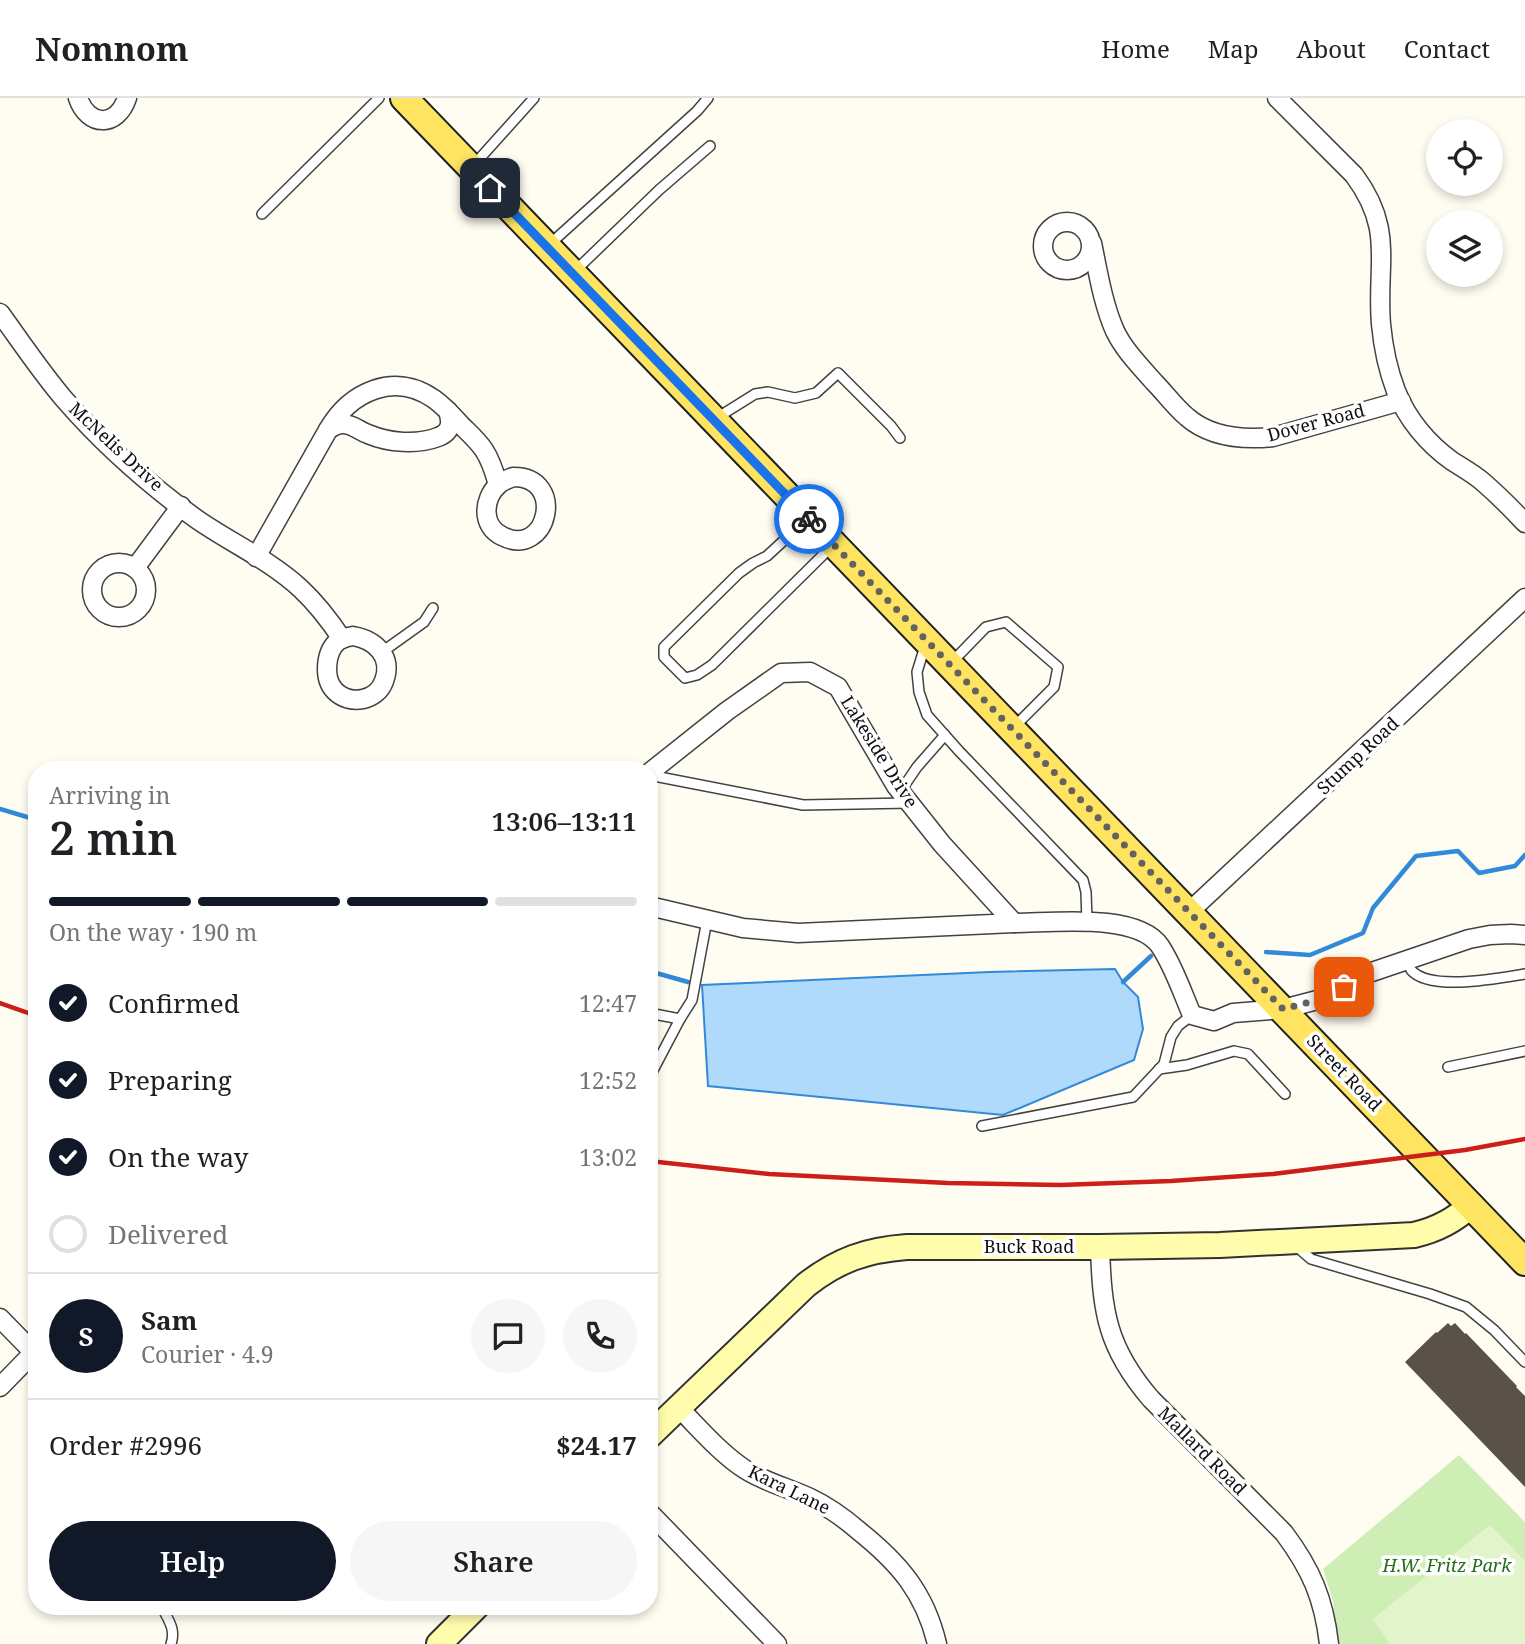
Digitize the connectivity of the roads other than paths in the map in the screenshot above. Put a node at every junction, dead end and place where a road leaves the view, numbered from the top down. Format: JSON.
{"nodes":[{"id":1,"x":78,"y":98,"type":"edge"},
{"id":2,"x":127,"y":98,"type":"edge"},
{"id":3,"x":379,"y":98,"type":"edge"},
{"id":4,"x":404,"y":98,"type":"edge"},
{"id":5,"x":534,"y":98,"type":"edge"},
{"id":6,"x":708,"y":98,"type":"edge"},
{"id":7,"x":1277,"y":98,"type":"edge"},
{"id":8,"x":710,"y":146,"type":"dead end"},
{"id":9,"x":471,"y":168,"type":"junction"},
{"id":10,"x":262,"y":214,"type":"dead end"},
{"id":11,"x":1092,"y":243,"type":"dead end"},
{"id":12,"x":547,"y":247,"type":"junction"},
{"id":13,"x":573,"y":273,"type":"junction"},
{"id":14,"x":0,"y":313,"type":"edge"},
{"id":15,"x":1401,"y":401,"type":"junction"},
{"id":16,"x":448,"y":419,"type":"junction"},
{"id":17,"x":714,"y":420,"type":"junction"},
{"id":18,"x":328,"y":430,"type":"junction"},
{"id":19,"x":900,"y":438,"type":"dead end"},
{"id":20,"x":498,"y":485,"type":"dead end"},
{"id":21,"x":181,"y":506,"type":"junction"},
{"id":22,"x":809,"y":518,"type":"junction"},
{"id":23,"x":1525,"y":523,"type":"edge"},
{"id":24,"x":834,"y":544,"type":"junction"},
{"id":25,"x":256,"y":557,"type":"junction"},
{"id":26,"x":135,"y":568,"type":"dead end"},
{"id":27,"x":1525,"y":598,"type":"edge"},
{"id":28,"x":433,"y":608,"type":"dead end"},
{"id":29,"x":342,"y":639,"type":"junction"},
{"id":30,"x":927,"y":641,"type":"junction"},
{"id":31,"x":382,"y":652,"type":"junction"},
{"id":32,"x":950,"y":664,"type":"junction"},
{"id":33,"x":1012,"y":729,"type":"junction"},
{"id":34,"x":945,"y":735,"type":"junction"},
{"id":35,"x":658,"y":767,"type":"edge"},
{"id":36,"x":658,"y":776,"type":"edge"},
{"id":37,"x":905,"y":797,"type":"junction"},
{"id":38,"x":658,"y":908,"type":"edge"},
{"id":39,"x":1189,"y":912,"type":"junction"},
{"id":40,"x":707,"y":920,"type":"junction"},
{"id":41,"x":1087,"y":922,"type":"junction"},
{"id":42,"x":1014,"y":923,"type":"junction"},
{"id":43,"x":1525,"y":935,"type":"edge"},
{"id":44,"x":1406,"y":960,"type":"junction"},
{"id":45,"x":1525,"y":974,"type":"edge"},
{"id":46,"x":1283,"y":1009,"type":"junction"},
{"id":47,"x":658,"y":1015,"type":"edge"},
{"id":48,"x":1192,"y":1015,"type":"junction"},
{"id":49,"x":680,"y":1019,"type":"junction"},
{"id":50,"x":1525,"y":1051,"type":"edge"},
{"id":51,"x":658,"y":1061,"type":"edge"},
{"id":52,"x":1448,"y":1067,"type":"dead end"},
{"id":53,"x":1159,"y":1069,"type":"junction"},
{"id":54,"x":1284,"y":1094,"type":"dead end"},
{"id":55,"x":982,"y":1126,"type":"dead end"},
{"id":56,"x":1471,"y":1205,"type":"junction"},
{"id":57,"x":1292,"y":1242,"type":"junction"},
{"id":58,"x":1100,"y":1247,"type":"junction"},
{"id":59,"x":1525,"y":1262,"type":"edge"},
{"id":60,"x":0,"y":1318,"type":"edge"},
{"id":61,"x":28,"y":1344,"type":"edge"},
{"id":62,"x":28,"y":1360,"type":"edge"},
{"id":63,"x":1525,"y":1362,"type":"edge"},
{"id":64,"x":0,"y":1387,"type":"edge"},
{"id":65,"x":679,"y":1408,"type":"junction"},
{"id":66,"x":658,"y":1428,"type":"edge"},
{"id":67,"x":658,"y":1521,"type":"edge"},
{"id":68,"x":166,"y":1615,"type":"edge"},
{"id":69,"x":468,"y":1615,"type":"edge"},
{"id":70,"x":172,"y":1644,"type":"edge"},
{"id":71,"x":439,"y":1644,"type":"edge"},
{"id":72,"x":777,"y":1644,"type":"edge"},
{"id":73,"x":937,"y":1644,"type":"edge"},
{"id":74,"x":1329,"y":1644,"type":"edge"}],
"edges":[{"from":1,"to":2,"type":"street"},
{"from":3,"to":10,"type":"lane"},
{"from":4,"to":9,"type":"main road","name":"Street Road"},
{"from":5,"to":9,"type":"lane"},
{"from":6,"to":12,"type":"lane"},
{"from":7,"to":15,"type":"street"},
{"from":8,"to":13,"type":"lane"},
{"from":9,"to":12,"type":"main road","name":"Street Road"},
{"from":11,"to":15,"type":"street","name":"Dover Road"},
{"from":12,"to":13,"type":"main road","name":"Street Road"},
{"from":13,"to":17,"type":"main road","name":"Street Road"},
{"from":14,"to":21,"type":"street","name":"McNelis Drive"},
{"from":15,"to":23,"type":"street"},
{"from":16,"to":18,"type":"street"},
{"from":16,"to":18,"type":"street"},
{"from":16,"to":20,"type":"street"},
{"from":17,"to":19,"type":"lane"},
{"from":17,"to":22,"type":"main road","name":"Street Road"},
{"from":18,"to":25,"type":"street"},
{"from":21,"to":25,"type":"street","name":"McNelis Drive"},
{"from":21,"to":26,"type":"street"},
{"from":22,"to":24,"type":"main road","name":"Street Road"},
{"from":22,"to":24,"type":"lane"},
{"from":24,"to":30,"type":"main road","name":"Street Road"},
{"from":25,"to":29,"type":"street","name":"McNelis Drive"},
{"from":27,"to":39,"type":"street","name":"Stump Road"},
{"from":28,"to":31,"type":"lane"},
{"from":29,"to":31,"type":"street"},
{"from":29,"to":31,"type":"street"},
{"from":30,"to":32,"type":"main road","name":"Street Road"},
{"from":30,"to":34,"type":"lane"},
{"from":32,"to":33,"type":"main road","name":"Street Road"},
{"from":32,"to":33,"type":"lane"},
{"from":33,"to":39,"type":"main road","name":"Street Road"},
{"from":34,"to":37,"type":"lane"},
{"from":34,"to":41,"type":"lane"},
{"from":35,"to":37,"type":"street","name":"Lakeside Drive"},
{"from":36,"to":37,"type":"lane"},
{"from":37,"to":42,"type":"street","name":"Lakeside Drive"},
{"from":38,"to":40,"type":"street"},
{"from":39,"to":46,"type":"main road","name":"Street Road"},
{"from":40,"to":42,"type":"street"},
{"from":40,"to":49,"type":"lane"},
{"from":41,"to":42,"type":"street"},
{"from":41,"to":48,"type":"street"},
{"from":43,"to":44,"type":"street"},
{"from":44,"to":45,"type":"lane"},
{"from":44,"to":46,"type":"street"},
{"from":46,"to":48,"type":"street"},
{"from":46,"to":56,"type":"main road","name":"Street Road"},
{"from":47,"to":49,"type":"lane"},
{"from":48,"to":53,"type":"lane"},
{"from":49,"to":51,"type":"lane"},
{"from":50,"to":52,"type":"lane"},
{"from":53,"to":54,"type":"lane"},
{"from":53,"to":55,"type":"lane"},
{"from":56,"to":57,"type":"street","name":"Buck Road"},
{"from":56,"to":59,"type":"main road","name":"Street Road"},
{"from":57,"to":58,"type":"street","name":"Buck Road"},
{"from":57,"to":63,"type":"lane"},
{"from":58,"to":65,"type":"street","name":"Buck Road"},
{"from":58,"to":74,"type":"street","name":"Mallard Road"},
{"from":60,"to":61,"type":"street"},
{"from":62,"to":64,"type":"street"},
{"from":65,"to":66,"type":"street","name":"Buck Road"},
{"from":65,"to":73,"type":"street","name":"Kara Lane"},
{"from":67,"to":72,"type":"street"},
{"from":68,"to":70,"type":"lane"},
{"from":69,"to":71,"type":"street"}]}
